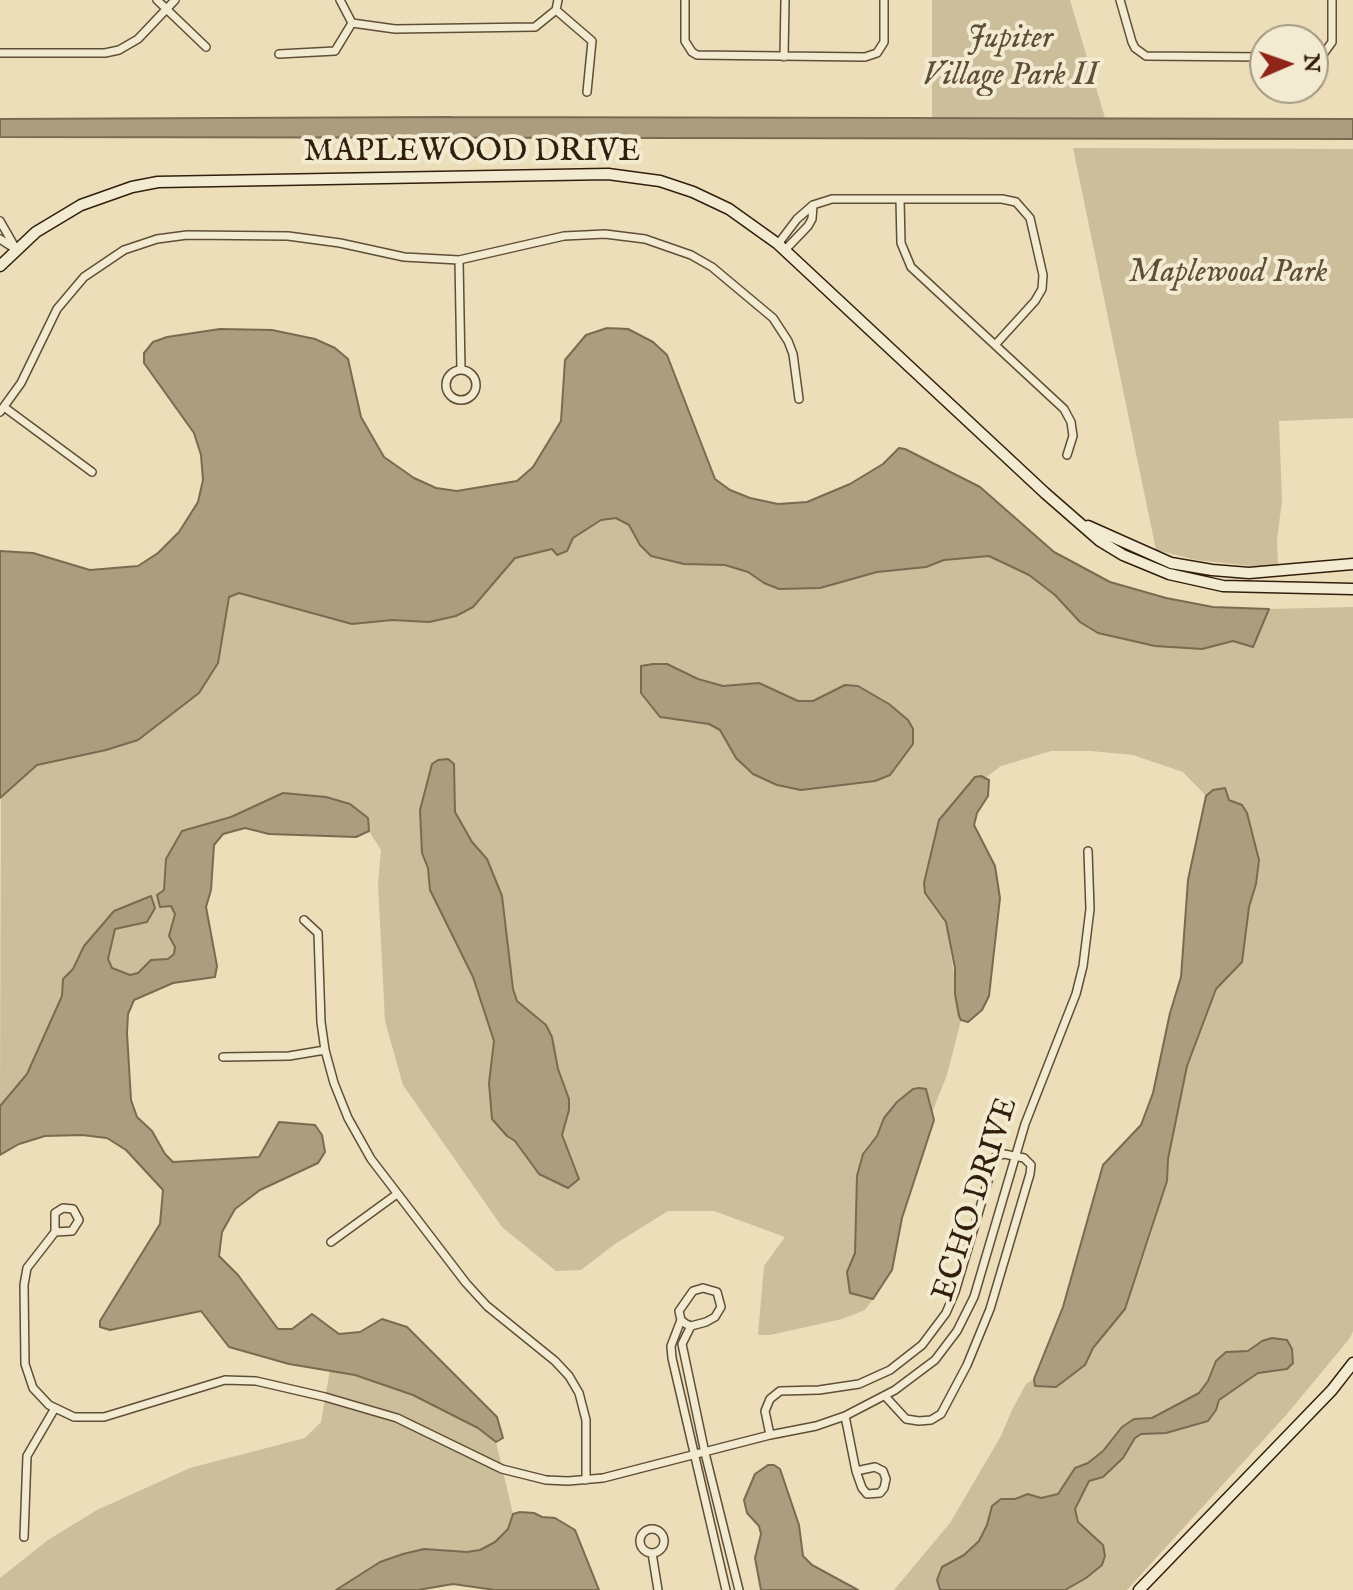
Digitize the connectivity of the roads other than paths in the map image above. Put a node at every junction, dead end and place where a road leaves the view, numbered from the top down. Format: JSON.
{"nodes":[{"id":1,"x":157,"y":0,"type":"edge"},
{"id":2,"x":175,"y":0,"type":"edge"},
{"id":3,"x":340,"y":0,"type":"edge"},
{"id":4,"x":558,"y":0,"type":"edge"},
{"id":5,"x":685,"y":0,"type":"edge"},
{"id":6,"x":785,"y":0,"type":"edge"},
{"id":7,"x":884,"y":0,"type":"edge"},
{"id":8,"x":1120,"y":0,"type":"edge"},
{"id":9,"x":1332,"y":0,"type":"edge"},
{"id":10,"x":167,"y":9,"type":"junction"},
{"id":11,"x":556,"y":10,"type":"junction"},
{"id":12,"x":352,"y":23,"type":"junction"},
{"id":13,"x":1329,"y":46,"type":"edge"},
{"id":14,"x":206,"y":47,"type":"dead end"},
{"id":15,"x":0,"y":53,"type":"edge"},
{"id":16,"x":279,"y":54,"type":"dead end"},
{"id":17,"x":784,"y":57,"type":"junction"},
{"id":18,"x":1249,"y":57,"type":"edge"},
{"id":19,"x":587,"y":92,"type":"dead end"},
{"id":20,"x":900,"y":199,"type":"junction"},
{"id":21,"x":813,"y":205,"type":"junction"},
{"id":22,"x":0,"y":221,"type":"edge"},
{"id":23,"x":0,"y":239,"type":"edge"},
{"id":24,"x":782,"y":247,"type":"junction"},
{"id":25,"x":16,"y":249,"type":"junction"},
{"id":26,"x":459,"y":260,"type":"junction"},
{"id":27,"x":0,"y":266,"type":"edge"},
{"id":28,"x":995,"y":345,"type":"junction"},
{"id":29,"x":461,"y":370,"type":"junction"},
{"id":30,"x":799,"y":399,"type":"dead end"},
{"id":31,"x":2,"y":410,"type":"edge"},
{"id":32,"x":1067,"y":455,"type":"dead end"},
{"id":33,"x":92,"y":472,"type":"dead end"},
{"id":34,"x":1082,"y":523,"type":"junction"},
{"id":35,"x":1353,"y":564,"type":"edge"},
{"id":36,"x":1353,"y":589,"type":"edge"},
{"id":37,"x":1088,"y":851,"type":"dead end"},
{"id":38,"x":304,"y":920,"type":"dead end"},
{"id":39,"x":325,"y":1050,"type":"junction"},
{"id":40,"x":223,"y":1057,"type":"dead end"},
{"id":41,"x":1016,"y":1156,"type":"junction"},
{"id":42,"x":397,"y":1194,"type":"junction"},
{"id":43,"x":55,"y":1232,"type":"dead end"},
{"id":44,"x":331,"y":1242,"type":"dead end"},
{"id":45,"x":681,"y":1320,"type":"junction"},
{"id":46,"x":691,"y":1326,"type":"junction"},
{"id":47,"x":1353,"y":1363,"type":"edge"},
{"id":48,"x":885,"y":1396,"type":"junction"},
{"id":49,"x":55,"y":1408,"type":"junction"},
{"id":50,"x":845,"y":1416,"type":"junction"},
{"id":51,"x":770,"y":1435,"type":"junction"},
{"id":52,"x":705,"y":1453,"type":"junction"},
{"id":53,"x":694,"y":1456,"type":"junction"},
{"id":54,"x":856,"y":1471,"type":"junction"},
{"id":55,"x":586,"y":1480,"type":"junction"},
{"id":56,"x":24,"y":1537,"type":"dead end"},
{"id":57,"x":652,"y":1553,"type":"dead end"},
{"id":58,"x":658,"y":1590,"type":"edge"},
{"id":59,"x":726,"y":1590,"type":"edge"},
{"id":60,"x":739,"y":1590,"type":"edge"},
{"id":61,"x":1139,"y":1590,"type":"edge"}],
"edges":[{"from":1,"to":10,"type":"street"},
{"from":2,"to":10,"type":"street"},
{"from":3,"to":12,"type":"street"},
{"from":4,"to":11,"type":"street"},
{"from":5,"to":17,"type":"street"},
{"from":6,"to":17,"type":"street"},
{"from":7,"to":17,"type":"street"},
{"from":8,"to":18,"type":"street"},
{"from":9,"to":13,"type":"street"},
{"from":10,"to":14,"type":"street"},
{"from":10,"to":15,"type":"street"},
{"from":11,"to":12,"type":"street"},
{"from":11,"to":19,"type":"street"},
{"from":12,"to":16,"type":"street"},
{"from":20,"to":21,"type":"street"},
{"from":20,"to":28,"type":"street"},
{"from":20,"to":28,"type":"street"},
{"from":21,"to":24,"type":"street"},
{"from":21,"to":24,"type":"street"},
{"from":22,"to":25,"type":"street"},
{"from":23,"to":25,"type":"street"},
{"from":24,"to":25,"type":"street","name":"MAPLEWOOD DRIVE"},
{"from":24,"to":34,"type":"street","name":"MAPLEWOOD DRIVE"},
{"from":25,"to":27,"type":"street","name":"MAPLEWOOD DRIVE"},
{"from":26,"to":29,"type":"street"},
{"from":26,"to":30,"type":"street"},
{"from":26,"to":31,"type":"street"},
{"from":28,"to":32,"type":"street"},
{"from":29,"to":29,"type":"street"},
{"from":31,"to":33,"type":"street"},
{"from":34,"to":35,"type":"street","name":"MAPLEWOOD DRIVE"},
{"from":34,"to":36,"type":"street","name":"MAPLEWOOD DRIVE"},
{"from":37,"to":41,"type":"street","name":"ECHO DRIVE"},
{"from":38,"to":39,"type":"street"},
{"from":39,"to":40,"type":"street"},
{"from":39,"to":42,"type":"street"},
{"from":41,"to":48,"type":"street","name":"ECHO DRIVE"},
{"from":41,"to":48,"type":"street"},
{"from":41,"to":51,"type":"street"},
{"from":42,"to":44,"type":"street"},
{"from":42,"to":55,"type":"street"},
{"from":43,"to":49,"type":"street"},
{"from":45,"to":46,"type":"street"},
{"from":45,"to":46,"type":"street"},
{"from":45,"to":53,"type":"street"},
{"from":46,"to":52,"type":"street"},
{"from":47,"to":61,"type":"street"},
{"from":48,"to":50,"type":"street","name":"ECHO DRIVE"},
{"from":49,"to":55,"type":"street","name":"ECHO DRIVE"},
{"from":49,"to":56,"type":"street"},
{"from":50,"to":51,"type":"street","name":"ECHO DRIVE"},
{"from":50,"to":54,"type":"street"},
{"from":51,"to":52,"type":"street","name":"ECHO DRIVE"},
{"from":52,"to":53,"type":"street","name":"ECHO DRIVE"},
{"from":52,"to":60,"type":"street"},
{"from":53,"to":55,"type":"street","name":"ECHO DRIVE"},
{"from":53,"to":59,"type":"street"},
{"from":54,"to":54,"type":"street"},
{"from":57,"to":58,"type":"street"}]}
